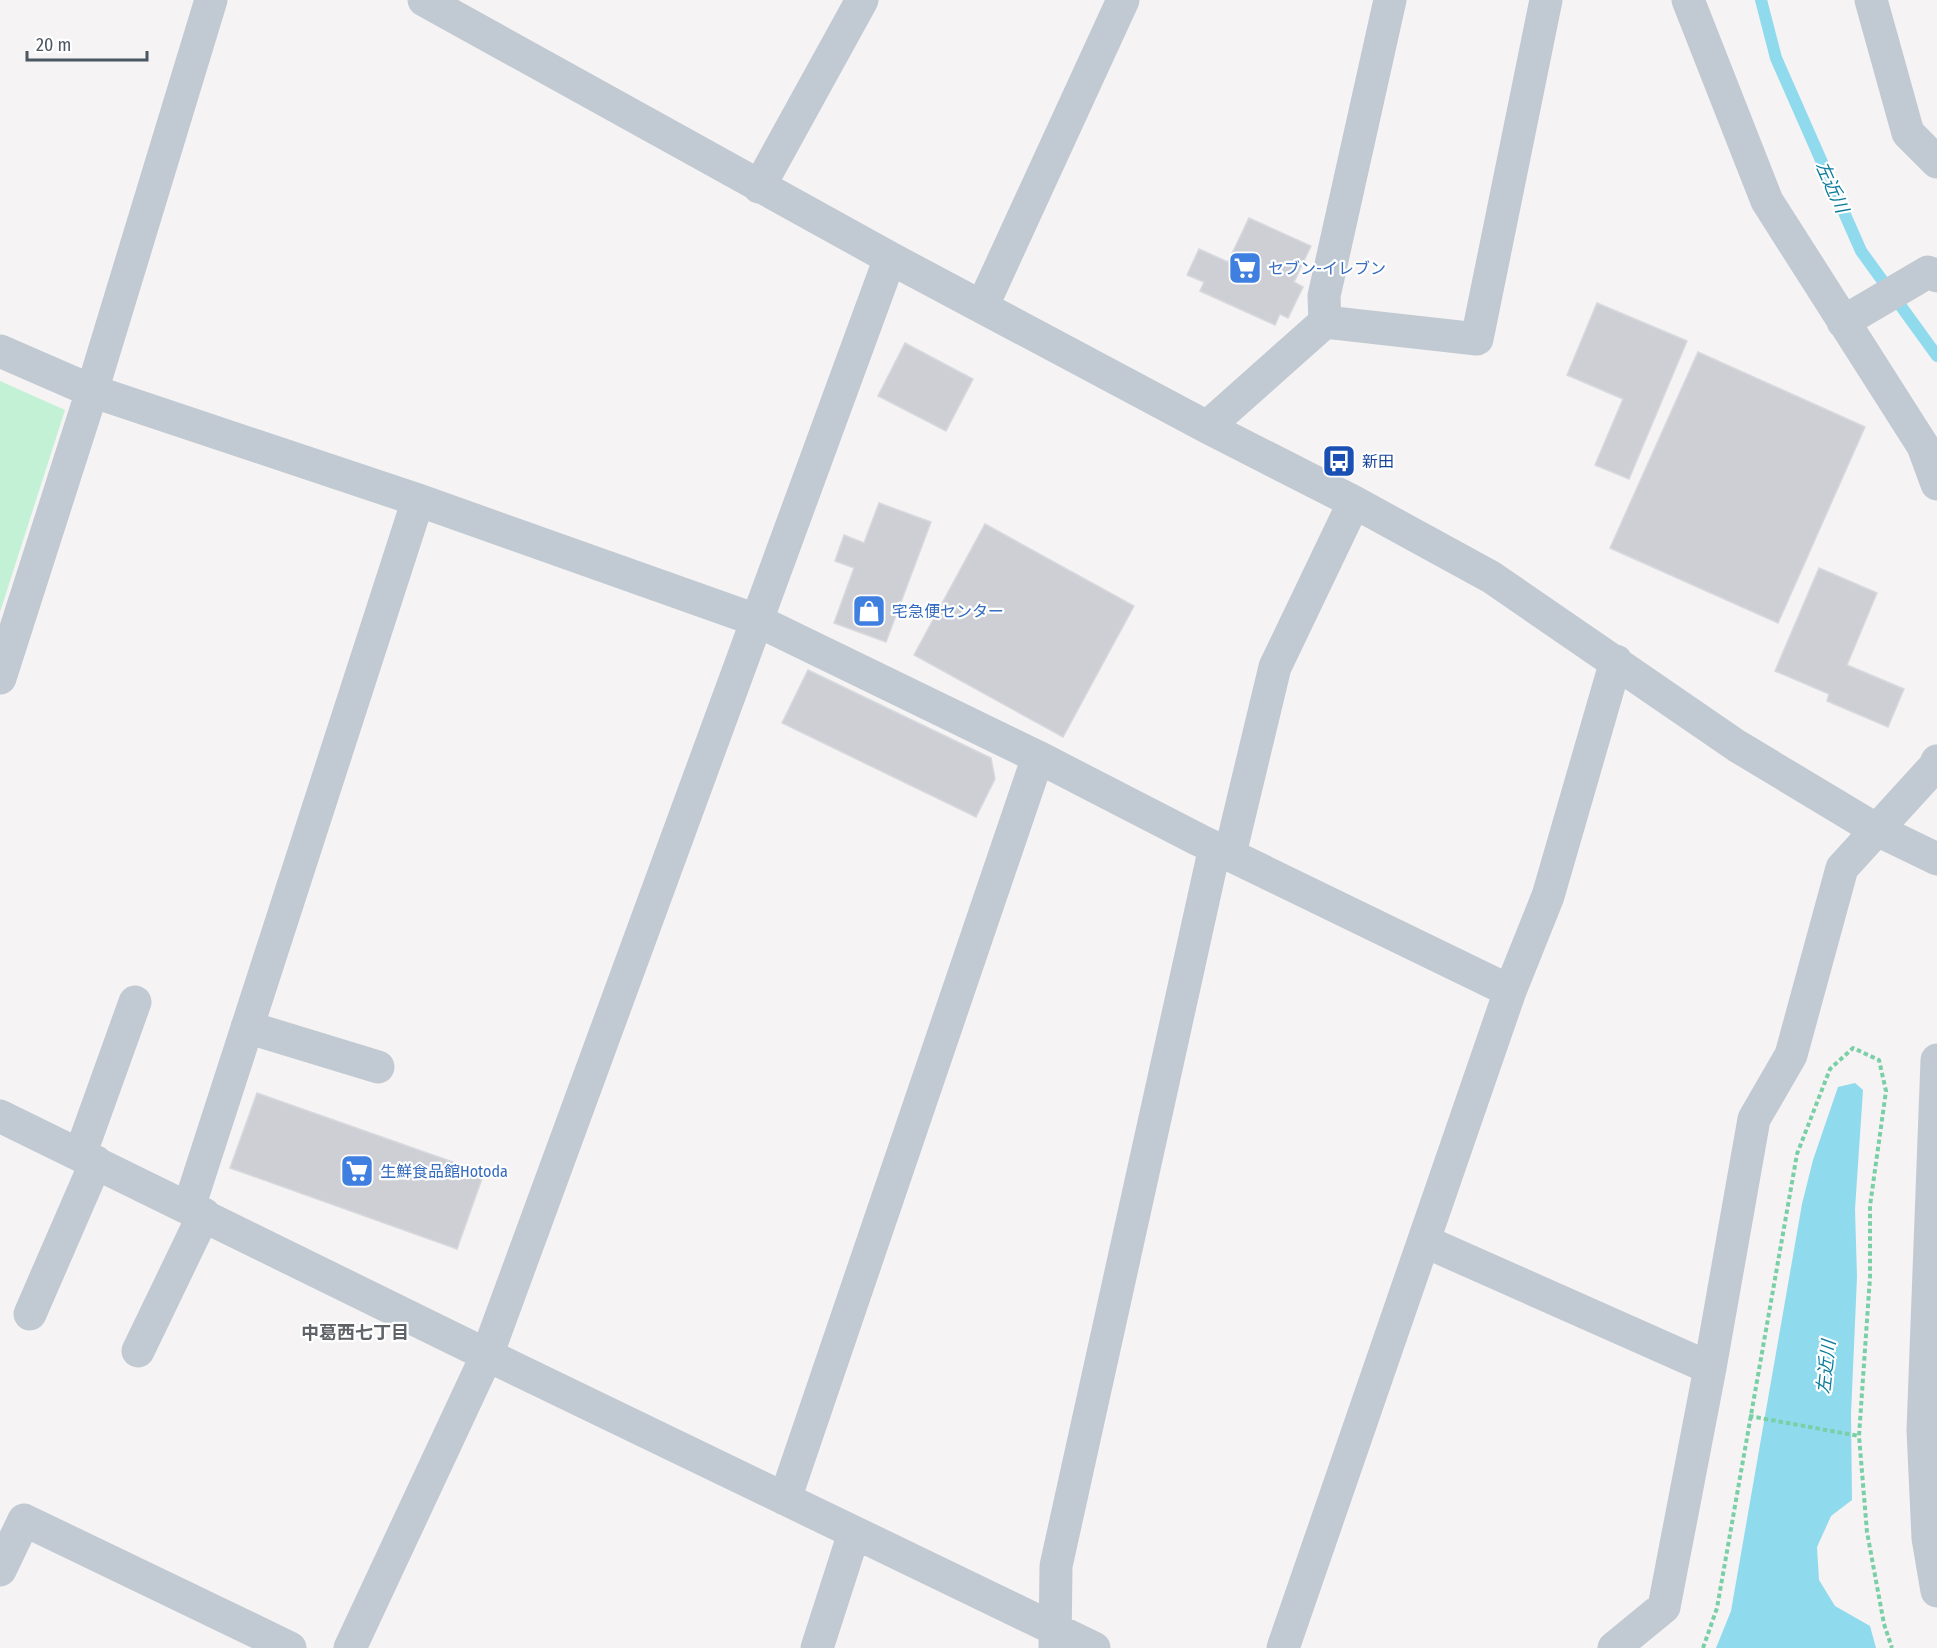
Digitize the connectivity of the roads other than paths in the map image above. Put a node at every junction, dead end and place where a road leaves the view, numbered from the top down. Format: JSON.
{"nodes":[{"id":1,"x":211,"y":0,"type":"edge"},
{"id":2,"x":424,"y":0,"type":"edge"},
{"id":3,"x":862,"y":0,"type":"edge"},
{"id":4,"x":1123,"y":0,"type":"edge"},
{"id":5,"x":1390,"y":0,"type":"edge"},
{"id":6,"x":1546,"y":0,"type":"edge"},
{"id":7,"x":1688,"y":0,"type":"edge"},
{"id":8,"x":1871,"y":0,"type":"edge"},
{"id":9,"x":1937,"y":162,"type":"edge"},
{"id":10,"x":759,"y":187,"type":"junction"},
{"id":11,"x":890,"y":258,"type":"junction"},
{"id":12,"x":1937,"y":276,"type":"edge"},
{"id":13,"x":982,"y":307,"type":"junction"},
{"id":14,"x":1324,"y":322,"type":"junction"},
{"id":15,"x":1843,"y":322,"type":"junction"},
{"id":16,"x":0,"y":351,"type":"edge"},
{"id":17,"x":92,"y":391,"type":"junction"},
{"id":18,"x":1207,"y":427,"type":"junction"},
{"id":19,"x":1937,"y":484,"type":"edge"},
{"id":20,"x":418,"y":500,"type":"junction"},
{"id":21,"x":1354,"y":502,"type":"junction"},
{"id":22,"x":756,"y":620,"type":"junction"},
{"id":23,"x":1616,"y":661,"type":"junction"},
{"id":24,"x":0,"y":678,"type":"edge"},
{"id":25,"x":1038,"y":757,"type":"junction"},
{"id":26,"x":1937,"y":761,"type":"edge"},
{"id":27,"x":1875,"y":830,"type":"junction"},
{"id":28,"x":1223,"y":851,"type":"junction"},
{"id":29,"x":1937,"y":859,"type":"edge"},
{"id":30,"x":1510,"y":991,"type":"junction"},
{"id":31,"x":135,"y":1002,"type":"dead end"},
{"id":32,"x":247,"y":1027,"type":"junction"},
{"id":33,"x":1937,"y":1060,"type":"edge"},
{"id":34,"x":378,"y":1066,"type":"dead end"},
{"id":35,"x":0,"y":1116,"type":"edge"},
{"id":36,"x":88,"y":1158,"type":"junction"},
{"id":37,"x":196,"y":1211,"type":"junction"},
{"id":38,"x":1424,"y":1241,"type":"junction"},
{"id":39,"x":30,"y":1314,"type":"dead end"},
{"id":40,"x":1931,"y":1337,"type":"edge"},
{"id":41,"x":138,"y":1351,"type":"dead end"},
{"id":42,"x":487,"y":1355,"type":"junction"},
{"id":43,"x":1710,"y":1368,"type":"junction"},
{"id":44,"x":785,"y":1499,"type":"junction"},
{"id":45,"x":854,"y":1533,"type":"junction"},
{"id":46,"x":0,"y":1570,"type":"edge"},
{"id":47,"x":1937,"y":1591,"type":"edge"},
{"id":48,"x":1056,"y":1639,"type":"edge"},
{"id":49,"x":290,"y":1648,"type":"edge"},
{"id":50,"x":350,"y":1648,"type":"edge"},
{"id":51,"x":817,"y":1648,"type":"edge"},
{"id":52,"x":1094,"y":1648,"type":"edge"},
{"id":53,"x":1283,"y":1648,"type":"edge"},
{"id":54,"x":1614,"y":1648,"type":"edge"}],
"edges":[{"from":1,"to":17,"type":"street"},
{"from":2,"to":10,"type":"street"},
{"from":3,"to":10,"type":"street"},
{"from":4,"to":13,"type":"street"},
{"from":5,"to":14,"type":"street"},
{"from":6,"to":14,"type":"street"},
{"from":7,"to":15,"type":"street"},
{"from":8,"to":9,"type":"street"},
{"from":10,"to":11,"type":"street"},
{"from":11,"to":13,"type":"street"},
{"from":11,"to":22,"type":"street"},
{"from":12,"to":15,"type":"street"},
{"from":13,"to":18,"type":"street"},
{"from":14,"to":18,"type":"street"},
{"from":15,"to":19,"type":"street"},
{"from":16,"to":17,"type":"street"},
{"from":17,"to":20,"type":"street"},
{"from":17,"to":24,"type":"street"},
{"from":18,"to":21,"type":"street"},
{"from":20,"to":22,"type":"street"},
{"from":20,"to":32,"type":"street"},
{"from":21,"to":23,"type":"street"},
{"from":21,"to":28,"type":"street"},
{"from":22,"to":25,"type":"street"},
{"from":22,"to":42,"type":"street"},
{"from":23,"to":27,"type":"street"},
{"from":23,"to":30,"type":"street"},
{"from":25,"to":28,"type":"street"},
{"from":25,"to":44,"type":"street"},
{"from":26,"to":27,"type":"street"},
{"from":27,"to":29,"type":"street"},
{"from":27,"to":43,"type":"street"},
{"from":28,"to":30,"type":"street"},
{"from":28,"to":48,"type":"street"},
{"from":30,"to":38,"type":"street"},
{"from":31,"to":36,"type":"street"},
{"from":32,"to":34,"type":"street"},
{"from":32,"to":37,"type":"street"},
{"from":33,"to":40,"type":"street"},
{"from":35,"to":36,"type":"street"},
{"from":36,"to":37,"type":"street"},
{"from":36,"to":39,"type":"street"},
{"from":37,"to":41,"type":"street"},
{"from":37,"to":42,"type":"street"},
{"from":38,"to":43,"type":"street"},
{"from":38,"to":53,"type":"street"},
{"from":40,"to":47,"type":"street"},
{"from":42,"to":44,"type":"street"},
{"from":42,"to":50,"type":"street"},
{"from":43,"to":54,"type":"street"},
{"from":44,"to":45,"type":"street"},
{"from":45,"to":48,"type":"street"},
{"from":45,"to":51,"type":"street"},
{"from":46,"to":49,"type":"street"},
{"from":48,"to":52,"type":"street"}]}
